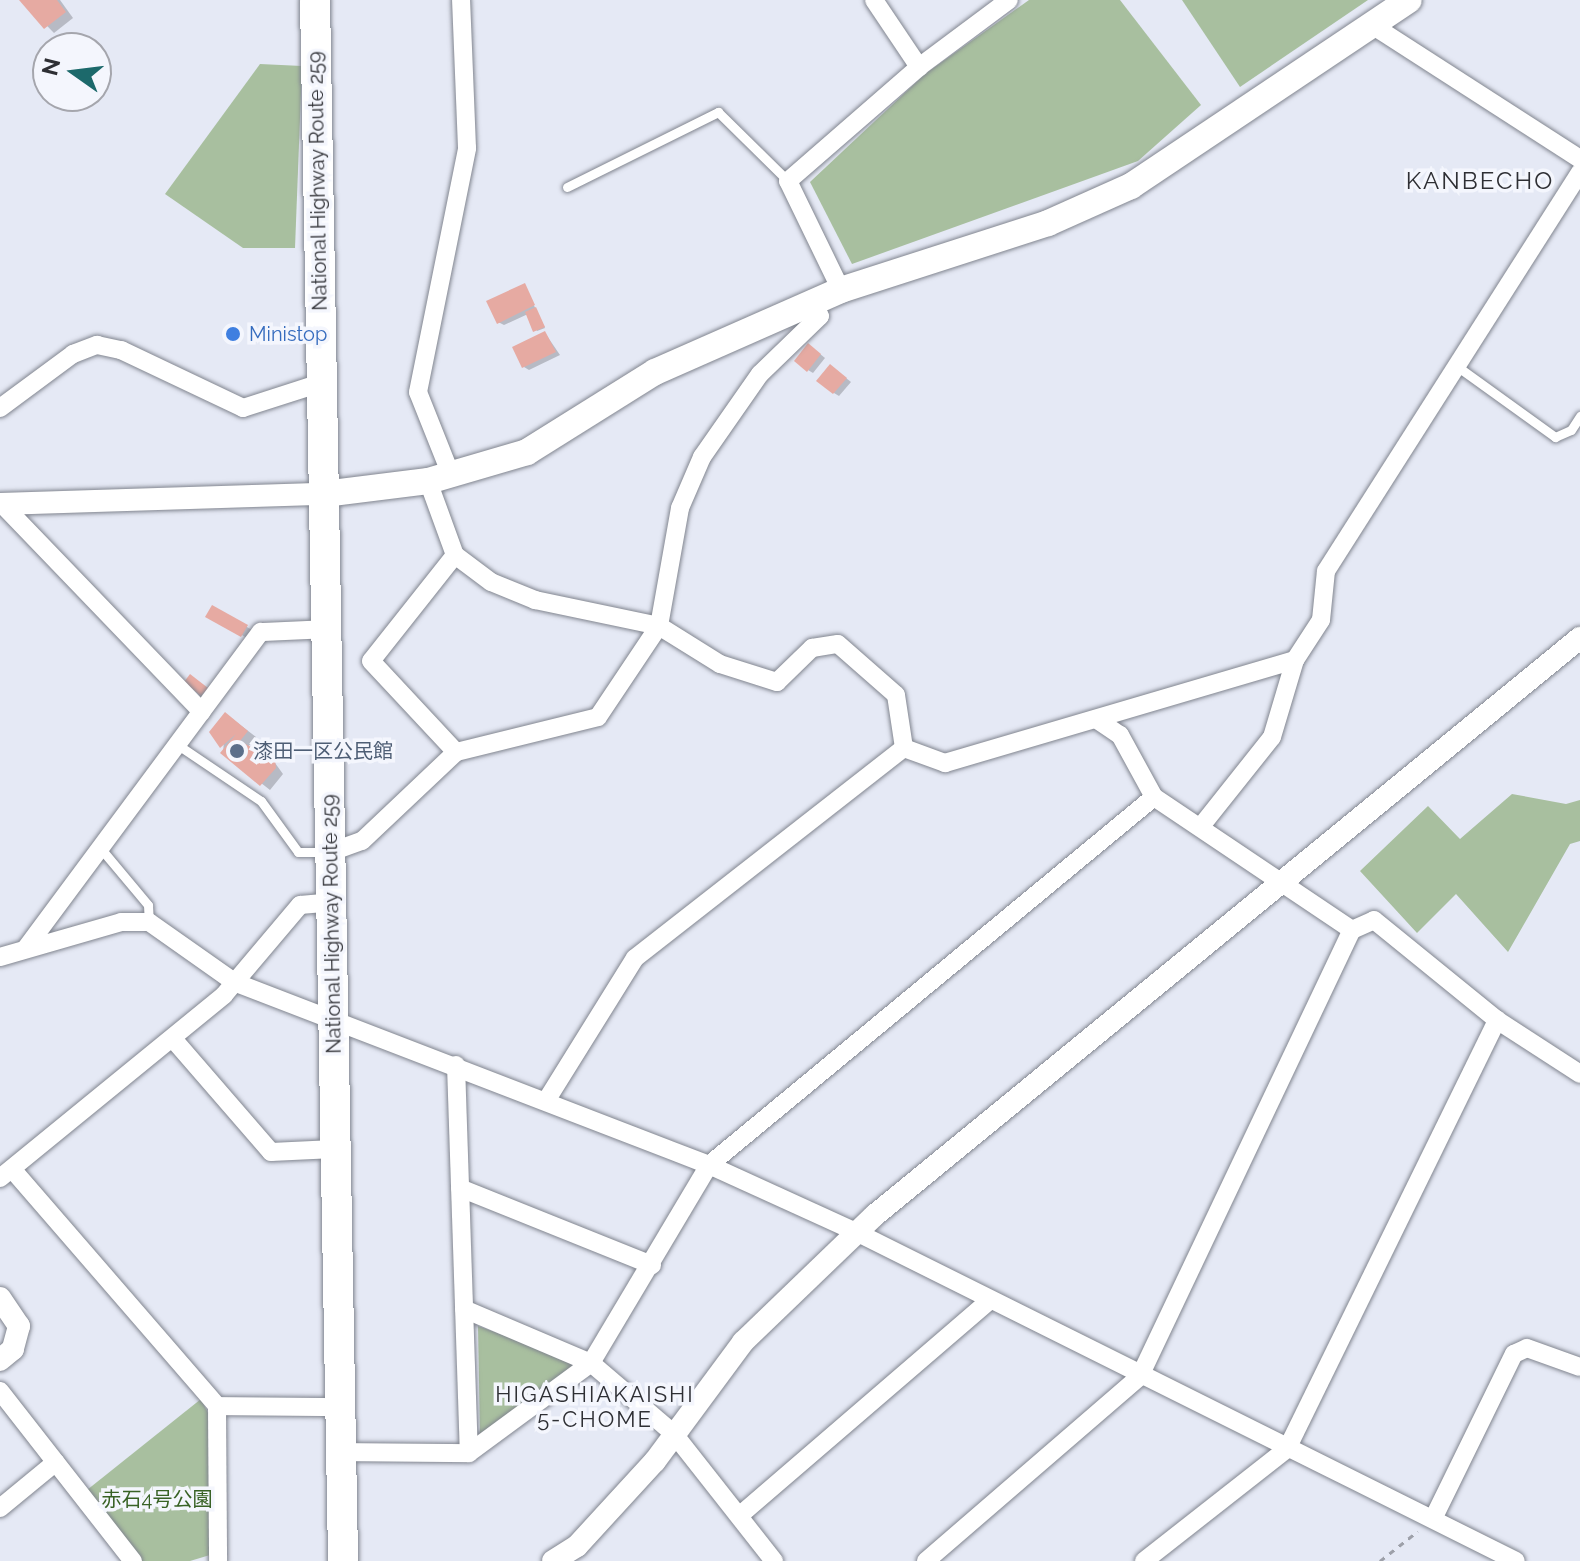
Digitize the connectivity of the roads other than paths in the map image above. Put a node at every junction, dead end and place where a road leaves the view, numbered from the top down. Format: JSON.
{"nodes":[{"id":1,"x":315,"y":0,"type":"edge"},
{"id":2,"x":461,"y":0,"type":"edge"},
{"id":3,"x":874,"y":0,"type":"edge"},
{"id":4,"x":1009,"y":0,"type":"edge"},
{"id":5,"x":1409,"y":0,"type":"edge"},
{"id":6,"x":1372,"y":25,"type":"junction"},
{"id":7,"x":919,"y":67,"type":"junction"},
{"id":8,"x":1580,"y":159,"type":"edge"},
{"id":9,"x":1580,"y":172,"type":"edge"},
{"id":10,"x":788,"y":181,"type":"junction"},
{"id":11,"x":567,"y":187,"type":"dead end"},
{"id":12,"x":841,"y":290,"type":"junction"},
{"id":13,"x":812,"y":303,"type":"junction"},
{"id":14,"x":1458,"y":367,"type":"junction"},
{"id":15,"x":321,"y":383,"type":"junction"},
{"id":16,"x":0,"y":408,"type":"edge"},
{"id":17,"x":1580,"y":416,"type":"edge"},
{"id":18,"x":440,"y":478,"type":"junction"},
{"id":19,"x":324,"y":494,"type":"junction"},
{"id":20,"x":1,"y":504,"type":"edge"},
{"id":21,"x":455,"y":555,"type":"junction"},
{"id":22,"x":659,"y":626,"type":"junction"},
{"id":23,"x":326,"y":629,"type":"junction"},
{"id":24,"x":1580,"y":638,"type":"edge"},
{"id":25,"x":1295,"y":660,"type":"junction"},
{"id":26,"x":202,"y":712,"type":"junction"},
{"id":27,"x":1096,"y":719,"type":"junction"},
{"id":28,"x":178,"y":745,"type":"junction"},
{"id":29,"x":904,"y":748,"type":"junction"},
{"id":30,"x":456,"y":752,"type":"junction"},
{"id":31,"x":1154,"y":797,"type":"junction"},
{"id":32,"x":1202,"y":825,"type":"junction"},
{"id":33,"x":102,"y":850,"type":"junction"},
{"id":34,"x":331,"y":852,"type":"junction"},
{"id":35,"x":1285,"y":881,"type":"junction"},
{"id":36,"x":332,"y":902,"type":"junction"},
{"id":37,"x":149,"y":922,"type":"junction"},
{"id":38,"x":1352,"y":930,"type":"junction"},
{"id":39,"x":26,"y":948,"type":"junction"},
{"id":40,"x":0,"y":957,"type":"edge"},
{"id":41,"x":234,"y":982,"type":"junction"},
{"id":42,"x":334,"y":1017,"type":"junction"},
{"id":43,"x":1497,"y":1020,"type":"junction"},
{"id":44,"x":174,"y":1040,"type":"junction"},
{"id":45,"x":456,"y":1065,"type":"junction"},
{"id":46,"x":1580,"y":1074,"type":"edge"},
{"id":47,"x":546,"y":1101,"type":"junction"},
{"id":48,"x":334,"y":1149,"type":"junction"},
{"id":49,"x":709,"y":1165,"type":"junction"},
{"id":50,"x":6,"y":1173,"type":"edge"},
{"id":51,"x":460,"y":1188,"type":"junction"},
{"id":52,"x":856,"y":1232,"type":"junction"},
{"id":53,"x":652,"y":1265,"type":"junction"},
{"id":54,"x":0,"y":1298,"type":"edge"},
{"id":55,"x":990,"y":1300,"type":"junction"},
{"id":56,"x":464,"y":1309,"type":"junction"},
{"id":57,"x":0,"y":1360,"type":"edge"},
{"id":58,"x":591,"y":1363,"type":"junction"},
{"id":59,"x":1580,"y":1367,"type":"edge"},
{"id":60,"x":1140,"y":1376,"type":"junction"},
{"id":61,"x":0,"y":1391,"type":"edge"},
{"id":62,"x":217,"y":1406,"type":"junction"},
{"id":63,"x":340,"y":1407,"type":"junction"},
{"id":64,"x":674,"y":1434,"type":"junction"},
{"id":65,"x":1287,"y":1449,"type":"junction"},
{"id":66,"x":342,"y":1452,"type":"junction"},
{"id":67,"x":469,"y":1453,"type":"junction"},
{"id":68,"x":56,"y":1462,"type":"junction"},
{"id":69,"x":0,"y":1508,"type":"edge"},
{"id":70,"x":739,"y":1516,"type":"junction"},
{"id":71,"x":1433,"y":1519,"type":"junction"},
{"id":72,"x":133,"y":1561,"type":"edge"},
{"id":73,"x":218,"y":1561,"type":"edge"},
{"id":74,"x":343,"y":1561,"type":"edge"},
{"id":75,"x":553,"y":1561,"type":"edge"},
{"id":76,"x":774,"y":1561,"type":"edge"},
{"id":77,"x":926,"y":1561,"type":"edge"},
{"id":78,"x":1144,"y":1561,"type":"edge"},
{"id":79,"x":1516,"y":1561,"type":"edge"}],
"edges":[{"from":1,"to":15,"type":"highway","name":"National Highway Route 259"},
{"from":2,"to":18,"type":"street"},
{"from":3,"to":7,"type":"street"},
{"from":4,"to":7,"type":"street"},
{"from":5,"to":6,"type":"main road"},
{"from":6,"to":8,"type":"street"},
{"from":6,"to":12,"type":"main road"},
{"from":7,"to":10,"type":"street"},
{"from":9,"to":14,"type":"street"},
{"from":10,"to":11,"type":"lane"},
{"from":10,"to":12,"type":"street"},
{"from":12,"to":13,"type":"main road"},
{"from":13,"to":18,"type":"main road"},
{"from":13,"to":22,"type":"street"},
{"from":14,"to":17,"type":"lane"},
{"from":14,"to":25,"type":"street"},
{"from":15,"to":16,"type":"street"},
{"from":15,"to":19,"type":"highway","name":"National Highway Route 259"},
{"from":18,"to":19,"type":"main road"},
{"from":18,"to":21,"type":"street"},
{"from":19,"to":20,"type":"street"},
{"from":19,"to":23,"type":"highway","name":"National Highway Route 259"},
{"from":20,"to":26,"type":"street"},
{"from":21,"to":22,"type":"street"},
{"from":21,"to":30,"type":"street"},
{"from":22,"to":29,"type":"street"},
{"from":22,"to":30,"type":"street"},
{"from":23,"to":26,"type":"street"},
{"from":23,"to":34,"type":"highway","name":"National Highway Route 259"},
{"from":24,"to":35,"type":"street"},
{"from":25,"to":27,"type":"street"},
{"from":25,"to":32,"type":"street"},
{"from":26,"to":28,"type":"street"},
{"from":27,"to":29,"type":"street"},
{"from":27,"to":31,"type":"street"},
{"from":28,"to":33,"type":"street"},
{"from":28,"to":34,"type":"lane"},
{"from":29,"to":47,"type":"street"},
{"from":30,"to":34,"type":"street"},
{"from":31,"to":32,"type":"street"},
{"from":31,"to":49,"type":"street"},
{"from":32,"to":35,"type":"street"},
{"from":33,"to":37,"type":"lane"},
{"from":33,"to":39,"type":"street"},
{"from":34,"to":36,"type":"highway","name":"National Highway Route 259"},
{"from":35,"to":38,"type":"street"},
{"from":35,"to":52,"type":"street"},
{"from":36,"to":41,"type":"street"},
{"from":36,"to":42,"type":"highway","name":"National Highway Route 259"},
{"from":37,"to":39,"type":"street"},
{"from":37,"to":41,"type":"street"},
{"from":38,"to":43,"type":"street"},
{"from":38,"to":60,"type":"street"},
{"from":39,"to":40,"type":"street"},
{"from":41,"to":42,"type":"street"},
{"from":41,"to":44,"type":"street"},
{"from":42,"to":45,"type":"street"},
{"from":42,"to":48,"type":"highway","name":"National Highway Route 259"},
{"from":43,"to":46,"type":"street"},
{"from":43,"to":65,"type":"street"},
{"from":44,"to":48,"type":"street"},
{"from":44,"to":50,"type":"street"},
{"from":45,"to":47,"type":"street"},
{"from":45,"to":51,"type":"street"},
{"from":47,"to":49,"type":"street"},
{"from":48,"to":63,"type":"highway","name":"National Highway Route 259"},
{"from":49,"to":52,"type":"street"},
{"from":49,"to":53,"type":"street"},
{"from":50,"to":62,"type":"street"},
{"from":51,"to":53,"type":"street"},
{"from":51,"to":56,"type":"street"},
{"from":52,"to":55,"type":"street"},
{"from":52,"to":64,"type":"street"},
{"from":53,"to":58,"type":"street"},
{"from":54,"to":57,"type":"street"},
{"from":55,"to":60,"type":"street"},
{"from":55,"to":70,"type":"street"},
{"from":56,"to":58,"type":"street"},
{"from":56,"to":67,"type":"street"},
{"from":58,"to":64,"type":"street"},
{"from":58,"to":67,"type":"street"},
{"from":59,"to":71,"type":"street"},
{"from":60,"to":65,"type":"street"},
{"from":60,"to":77,"type":"street"},
{"from":61,"to":68,"type":"street"},
{"from":62,"to":63,"type":"street"},
{"from":62,"to":73,"type":"street"},
{"from":63,"to":66,"type":"highway","name":"National Highway Route 259"},
{"from":64,"to":70,"type":"street"},
{"from":64,"to":75,"type":"street"},
{"from":65,"to":71,"type":"street"},
{"from":65,"to":78,"type":"street"},
{"from":66,"to":67,"type":"street"},
{"from":66,"to":74,"type":"highway","name":"National Highway Route 259"},
{"from":68,"to":69,"type":"street"},
{"from":68,"to":72,"type":"street"},
{"from":70,"to":76,"type":"street"},
{"from":71,"to":79,"type":"street"}]}
